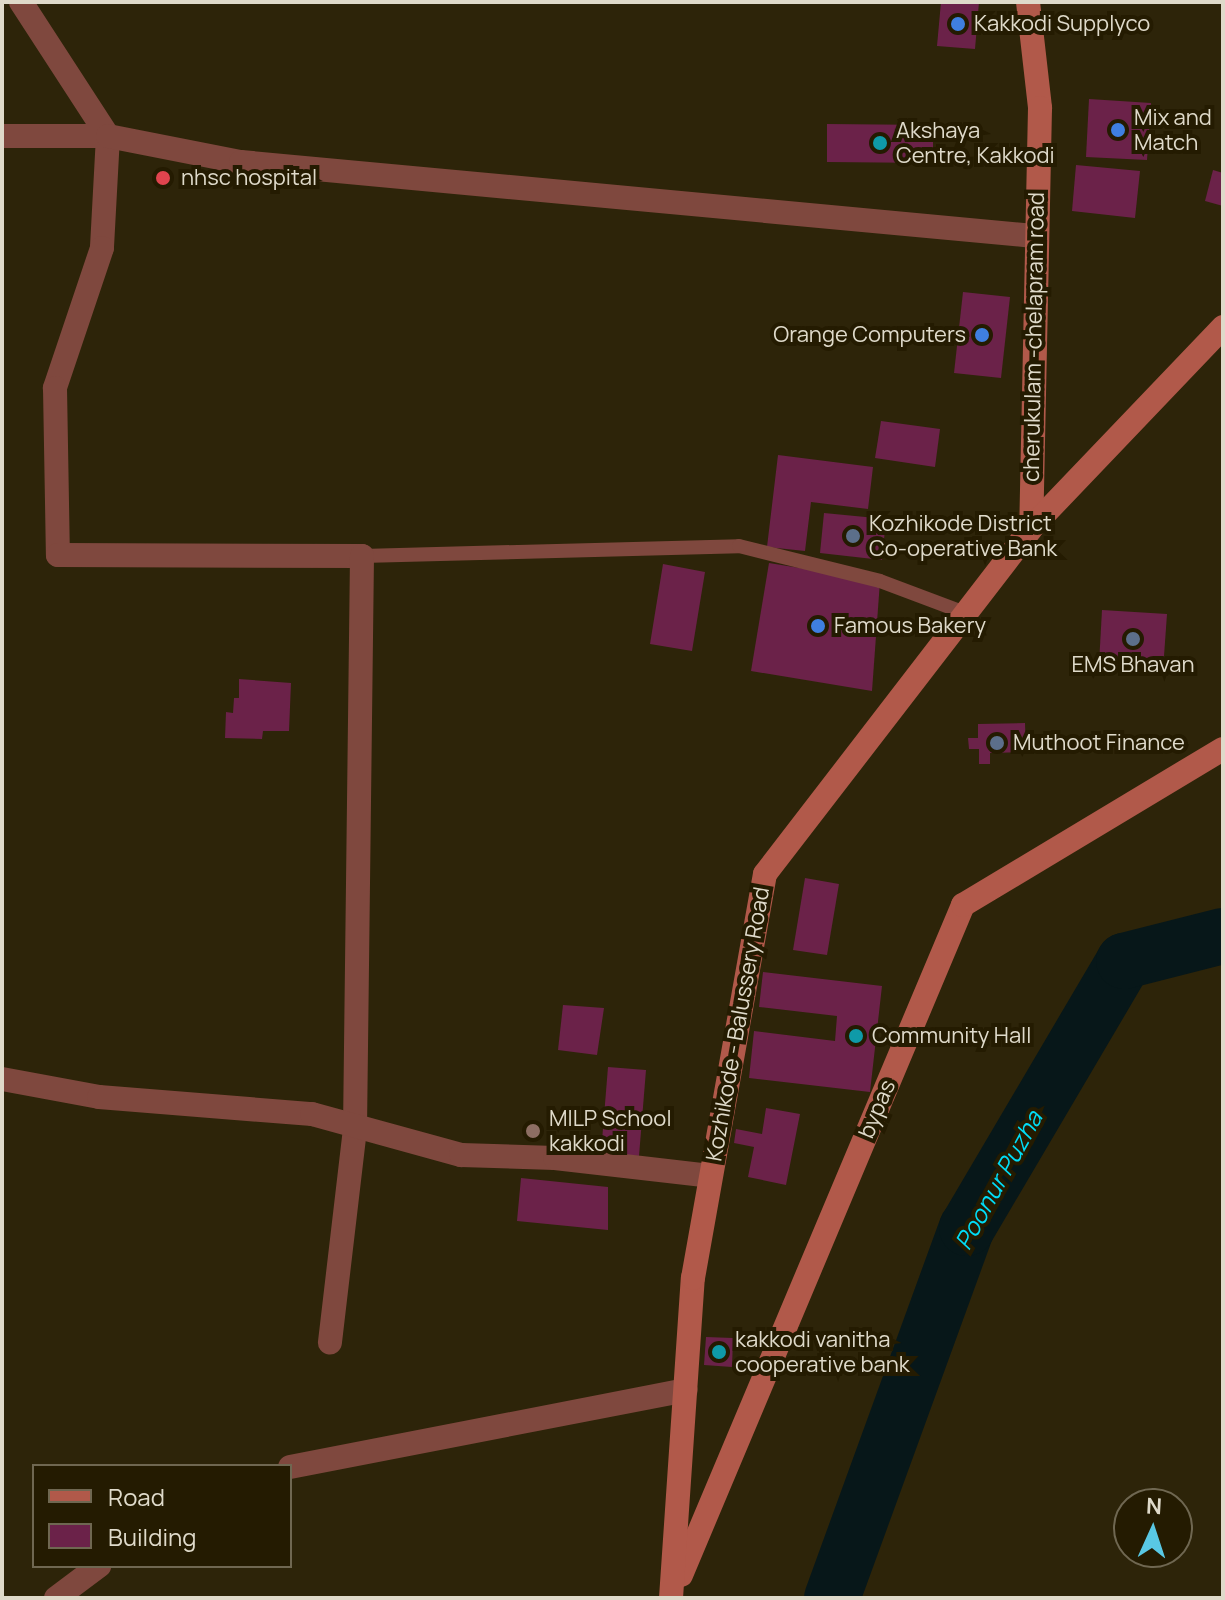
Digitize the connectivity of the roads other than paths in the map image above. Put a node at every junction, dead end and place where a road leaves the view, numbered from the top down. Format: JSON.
{"nodes":[{"id":1,"x":21,"y":2,"type":"edge"},
{"id":2,"x":1028,"y":2,"type":"edge"},
{"id":3,"x":2,"y":136,"type":"edge"},
{"id":4,"x":108,"y":136,"type":"junction"},
{"id":5,"x":1034,"y":236,"type":"junction"},
{"id":6,"x":1223,"y":327,"type":"edge"},
{"id":7,"x":1031,"y":528,"type":"junction"},
{"id":8,"x":362,"y":556,"type":"junction"},
{"id":9,"x":965,"y":613,"type":"junction"},
{"id":10,"x":1223,"y":749,"type":"edge"},
{"id":11,"x":2,"y":1079,"type":"edge"},
{"id":12,"x":355,"y":1129,"type":"junction"},
{"id":13,"x":710,"y":1176,"type":"junction"},
{"id":14,"x":330,"y":1343,"type":"dead end"},
{"id":15,"x":686,"y":1390,"type":"junction"},
{"id":16,"x":292,"y":1467,"type":"edge"},
{"id":17,"x":96,"y":1568,"type":"edge"},
{"id":18,"x":674,"y":1596,"type":"edge"},
{"id":19,"x":56,"y":1598,"type":"edge"}],
"edges":[{"from":1,"to":4,"type":"street"},
{"from":2,"to":5,"type":"street","name":"cherukulam -chelapram road"},
{"from":3,"to":4,"type":"street"},
{"from":4,"to":5,"type":"street"},
{"from":4,"to":8,"type":"street"},
{"from":5,"to":7,"type":"street","name":"cherukulam -chelapram road"},
{"from":6,"to":7,"type":"street","name":"Kozhikode - Balussery Road"},
{"from":7,"to":9,"type":"street","name":"Kozhikode - Balussery Road"},
{"from":8,"to":9,"type":"lane"},
{"from":8,"to":12,"type":"street"},
{"from":9,"to":13,"type":"street","name":"Kozhikode - Balussery Road"},
{"from":10,"to":18,"type":"street","name":"bypas"},
{"from":11,"to":12,"type":"street"},
{"from":12,"to":13,"type":"street"},
{"from":12,"to":14,"type":"street"},
{"from":13,"to":15,"type":"street","name":"Kozhikode - Balussery Road"},
{"from":15,"to":16,"type":"street"},
{"from":15,"to":18,"type":"street","name":"Kozhikode - Balussery Road"},
{"from":17,"to":19,"type":"street"}]}
